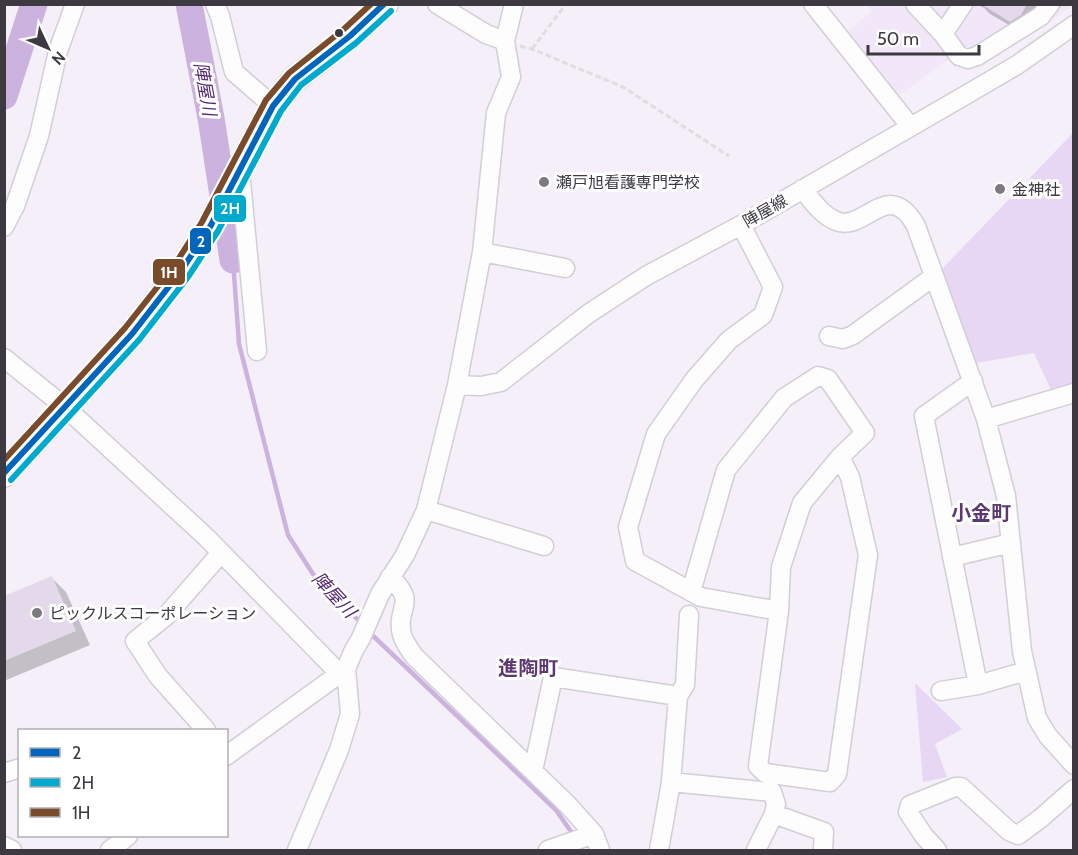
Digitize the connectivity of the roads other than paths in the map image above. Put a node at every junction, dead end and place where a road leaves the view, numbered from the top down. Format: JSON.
{"nodes":[{"id":1,"x":75,"y":4,"type":"edge"},
{"id":2,"x":215,"y":4,"type":"edge"},
{"id":3,"x":385,"y":4,"type":"edge"},
{"id":4,"x":437,"y":4,"type":"edge"},
{"id":5,"x":514,"y":4,"type":"edge"},
{"id":6,"x":813,"y":4,"type":"edge"},
{"id":7,"x":963,"y":4,"type":"edge"},
{"id":8,"x":1050,"y":4,"type":"edge"},
{"id":9,"x":915,"y":5,"type":"edge"},
{"id":10,"x":1074,"y":25,"type":"edge"},
{"id":11,"x":943,"y":34,"type":"junction"},
{"id":12,"x":505,"y":41,"type":"junction"},
{"id":13,"x":273,"y":106,"type":"junction"},
{"id":14,"x":910,"y":126,"type":"junction"},
{"id":15,"x":238,"y":172,"type":"junction"},
{"id":16,"x":802,"y":189,"type":"junction"},
{"id":17,"x":741,"y":225,"type":"junction"},
{"id":18,"x":4,"y":227,"type":"edge"},
{"id":19,"x":482,"y":252,"type":"junction"},
{"id":20,"x":565,"y":268,"type":"dead end"},
{"id":21,"x":933,"y":278,"type":"junction"},
{"id":22,"x":830,"y":336,"type":"dead end"},
{"id":23,"x":256,"y":351,"type":"dead end"},
{"id":24,"x":4,"y":358,"type":"edge"},
{"id":25,"x":973,"y":381,"type":"junction"},
{"id":26,"x":458,"y":385,"type":"junction"},
{"id":27,"x":1074,"y":393,"type":"edge"},
{"id":28,"x":64,"y":407,"type":"junction"},
{"id":29,"x":986,"y":419,"type":"junction"},
{"id":30,"x":840,"y":457,"type":"junction"},
{"id":31,"x":4,"y":474,"type":"edge"},
{"id":32,"x":426,"y":510,"type":"junction"},
{"id":33,"x":1011,"y":543,"type":"junction"},
{"id":34,"x":544,"y":546,"type":"dead end"},
{"id":35,"x":221,"y":553,"type":"junction"},
{"id":36,"x":952,"y":557,"type":"junction"},
{"id":37,"x":390,"y":578,"type":"junction"},
{"id":38,"x":691,"y":592,"type":"junction"},
{"id":39,"x":779,"y":611,"type":"junction"},
{"id":40,"x":688,"y":615,"type":"dead end"},
{"id":41,"x":1026,"y":670,"type":"junction"},
{"id":42,"x":343,"y":671,"type":"junction"},
{"id":43,"x":978,"y":685,"type":"junction"},
{"id":44,"x":941,"y":692,"type":"dead end"},
{"id":45,"x":678,"y":696,"type":"junction"},
{"id":46,"x":205,"y":729,"type":"edge"},
{"id":47,"x":228,"y":755,"type":"edge"},
{"id":48,"x":1074,"y":765,"type":"edge"},
{"id":49,"x":533,"y":771,"type":"junction"},
{"id":50,"x":671,"y":783,"type":"junction"},
{"id":51,"x":1074,"y":789,"type":"edge"},
{"id":52,"x":774,"y":814,"type":"junction"},
{"id":53,"x":127,"y":837,"type":"edge"},
{"id":54,"x":582,"y":843,"type":"edge"},
{"id":55,"x":110,"y":850,"type":"edge"},
{"id":56,"x":297,"y":850,"type":"edge"},
{"id":57,"x":548,"y":850,"type":"edge"},
{"id":58,"x":659,"y":850,"type":"edge"},
{"id":59,"x":756,"y":850,"type":"edge"},
{"id":60,"x":823,"y":850,"type":"edge"},
{"id":61,"x":937,"y":850,"type":"edge"}],
"edges":[{"from":1,"to":18,"type":"street"},
{"from":2,"to":13,"type":"street"},
{"from":3,"to":13,"type":"highway"},
{"from":4,"to":12,"type":"street"},
{"from":5,"to":12,"type":"street"},
{"from":6,"to":14,"type":"street"},
{"from":7,"to":11,"type":"street"},
{"from":8,"to":11,"type":"street"},
{"from":9,"to":11,"type":"street"},
{"from":10,"to":14,"type":"street","name":"陣屋線"},
{"from":12,"to":19,"type":"street"},
{"from":13,"to":15,"type":"highway"},
{"from":14,"to":16,"type":"street","name":"陣屋線"},
{"from":15,"to":23,"type":"street"},
{"from":15,"to":28,"type":"highway"},
{"from":16,"to":17,"type":"street","name":"陣屋線"},
{"from":16,"to":21,"type":"street"},
{"from":17,"to":26,"type":"street","name":"陣屋線"},
{"from":17,"to":38,"type":"street"},
{"from":19,"to":20,"type":"street"},
{"from":19,"to":26,"type":"street"},
{"from":21,"to":22,"type":"street"},
{"from":21,"to":25,"type":"street"},
{"from":24,"to":28,"type":"street"},
{"from":25,"to":29,"type":"street"},
{"from":25,"to":36,"type":"street"},
{"from":26,"to":32,"type":"street"},
{"from":27,"to":29,"type":"street"},
{"from":28,"to":31,"type":"highway"},
{"from":28,"to":35,"type":"street"},
{"from":29,"to":33,"type":"street"},
{"from":30,"to":38,"type":"street"},
{"from":30,"to":39,"type":"street"},
{"from":30,"to":39,"type":"street"},
{"from":32,"to":34,"type":"street"},
{"from":32,"to":37,"type":"street"},
{"from":33,"to":36,"type":"street"},
{"from":33,"to":41,"type":"street"},
{"from":35,"to":42,"type":"street"},
{"from":35,"to":46,"type":"street"},
{"from":36,"to":43,"type":"street"},
{"from":37,"to":42,"type":"street"},
{"from":37,"to":49,"type":"street"},
{"from":38,"to":39,"type":"street"},
{"from":40,"to":45,"type":"street"},
{"from":41,"to":43,"type":"street"},
{"from":41,"to":48,"type":"street"},
{"from":42,"to":47,"type":"street"},
{"from":42,"to":56,"type":"street"},
{"from":43,"to":44,"type":"street"},
{"from":45,"to":49,"type":"street"},
{"from":45,"to":50,"type":"street"},
{"from":49,"to":54,"type":"street"},
{"from":50,"to":52,"type":"street"},
{"from":50,"to":58,"type":"street"},
{"from":51,"to":61,"type":"street"},
{"from":52,"to":59,"type":"street"},
{"from":52,"to":60,"type":"street"},
{"from":53,"to":55,"type":"street"},
{"from":54,"to":57,"type":"street"}]}
